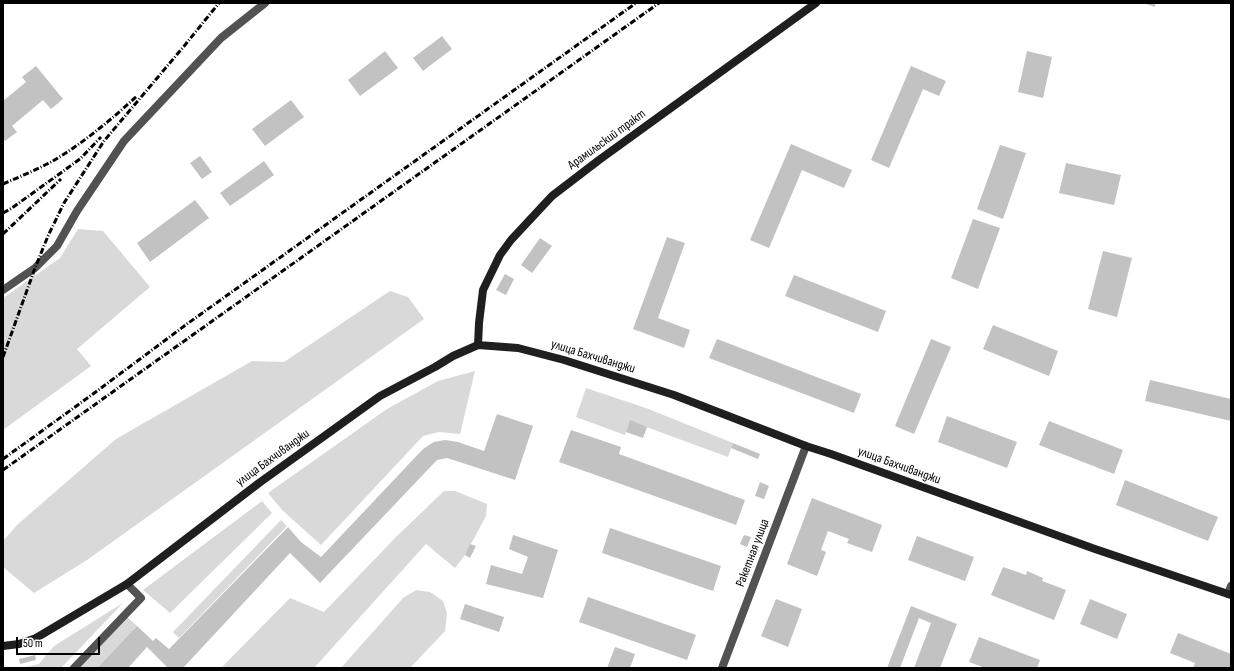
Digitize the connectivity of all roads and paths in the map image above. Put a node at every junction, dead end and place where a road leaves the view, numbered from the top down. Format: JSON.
{"nodes":[{"id":1,"x":265,"y":3,"type":"edge"},
{"id":2,"x":816,"y":3,"type":"edge"},
{"id":3,"x":3,"y":290,"type":"edge"},
{"id":4,"x":478,"y":345,"type":"junction"},
{"id":5,"x":806,"y":446,"type":"junction"},
{"id":6,"x":127,"y":584,"type":"junction"},
{"id":7,"x":1230,"y":592,"type":"edge"},
{"id":8,"x":3,"y":646,"type":"edge"},
{"id":9,"x":74,"y":668,"type":"edge"},
{"id":10,"x":722,"y":668,"type":"edge"}],
"edges":[{"from":1,"to":3,"type":"street"},
{"from":2,"to":4,"type":"main road","name":"Арамильский тракт"},
{"from":4,"to":5,"type":"main road","name":"улица Бахчиванджи"},
{"from":4,"to":6,"type":"main road","name":"улица Бахчиванджи"},
{"from":5,"to":7,"type":"main road","name":"улица Бахчиванджи"},
{"from":5,"to":10,"type":"street","name":"Ракетная улица"},
{"from":6,"to":8,"type":"main road","name":"улица Бахчиванджи"},
{"from":6,"to":9,"type":"street"}]}
